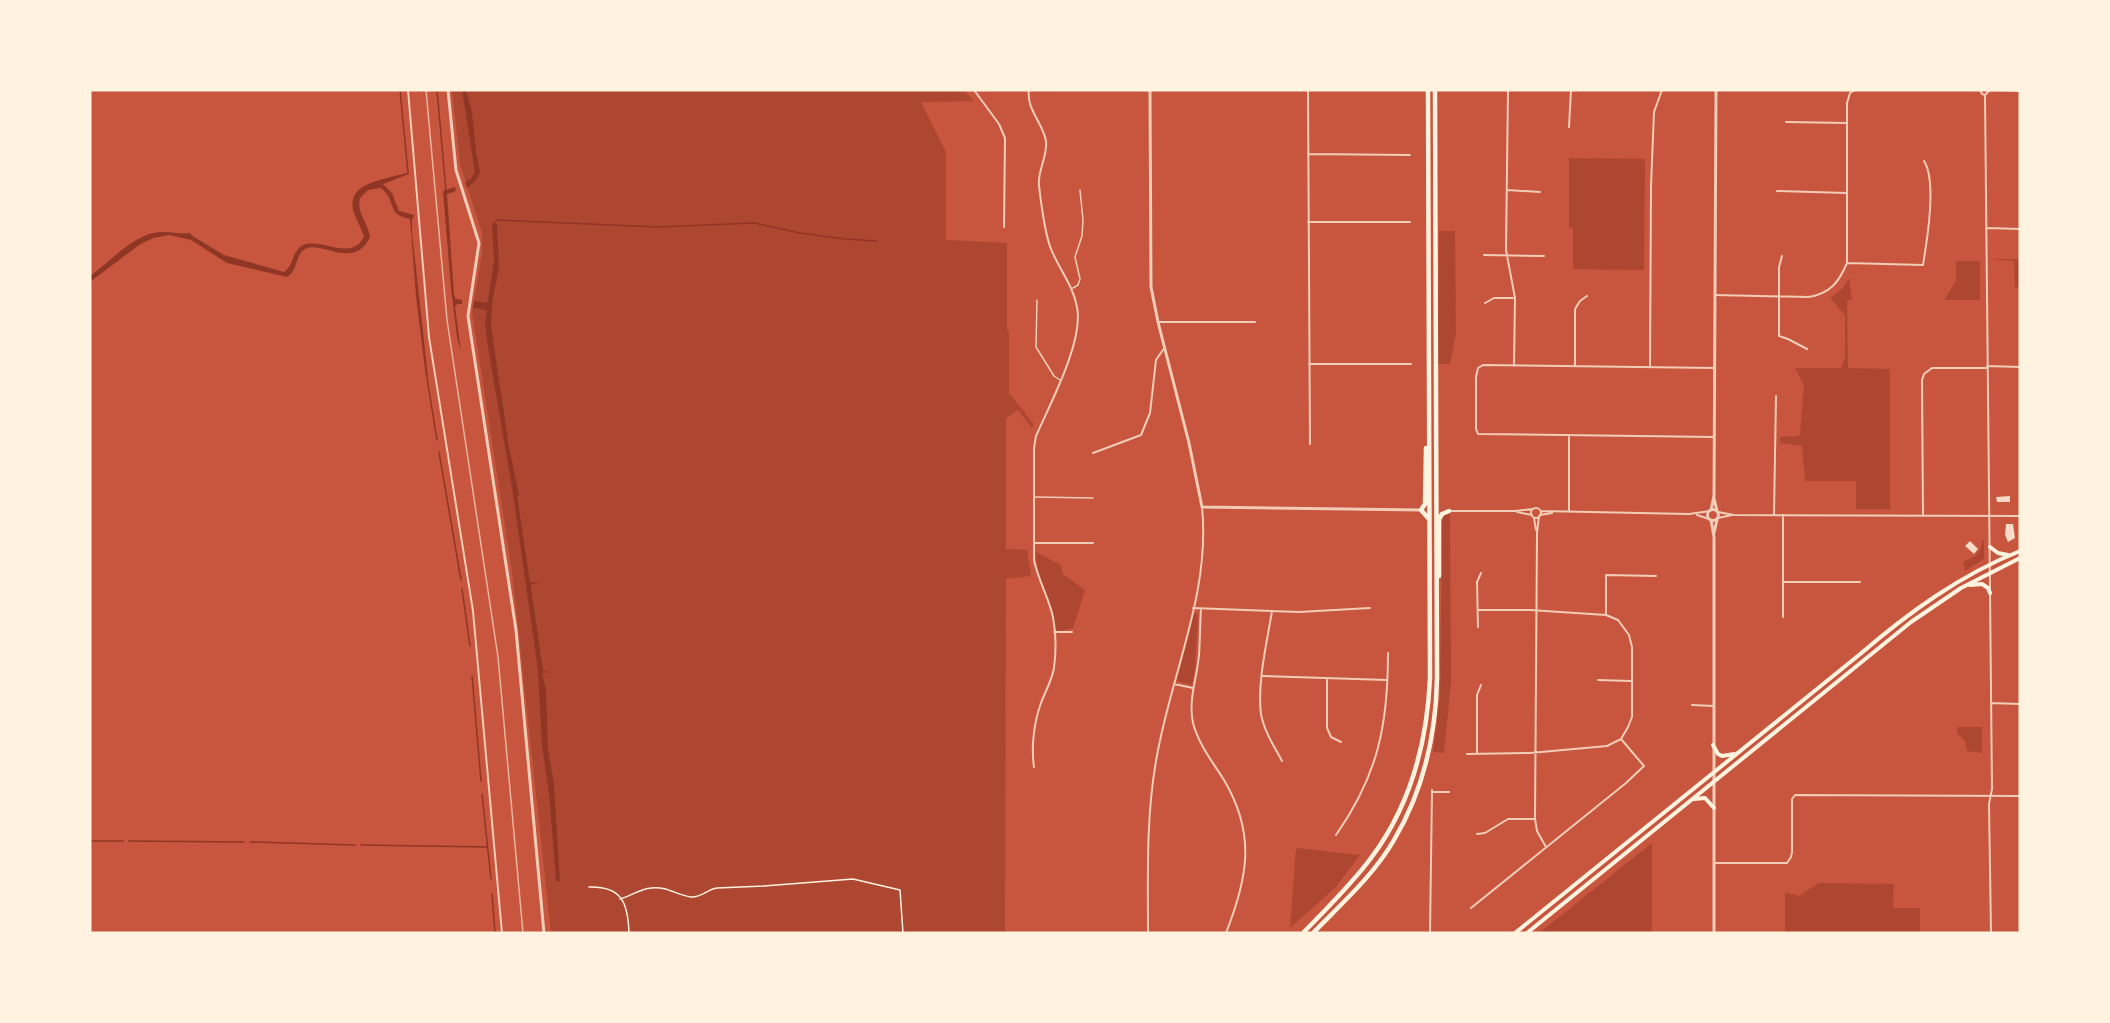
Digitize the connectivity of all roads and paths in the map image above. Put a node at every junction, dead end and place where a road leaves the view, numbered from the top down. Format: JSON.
{"nodes":[{"id":1,"x":408,"y":90,"type":"edge"},
{"id":2,"x":448,"y":90,"type":"edge"},
{"id":3,"x":974,"y":90,"type":"edge"},
{"id":4,"x":1029,"y":90,"type":"edge"},
{"id":5,"x":1150,"y":90,"type":"edge"},
{"id":6,"x":1308,"y":90,"type":"edge"},
{"id":7,"x":1428,"y":90,"type":"edge"},
{"id":8,"x":1435,"y":90,"type":"edge"},
{"id":9,"x":1508,"y":90,"type":"edge"},
{"id":10,"x":1571,"y":90,"type":"edge"},
{"id":11,"x":1662,"y":90,"type":"edge"},
{"id":12,"x":1716,"y":90,"type":"edge"},
{"id":13,"x":1855,"y":90,"type":"edge"},
{"id":14,"x":1980,"y":90,"type":"edge"},
{"id":15,"x":1990,"y":90,"type":"edge"},
{"id":16,"x":2020,"y":91,"type":"edge"},
{"id":17,"x":1985,"y":95,"type":"junction"},
{"id":18,"x":1786,"y":122,"type":"dead end"},
{"id":19,"x":1847,"y":123,"type":"junction"},
{"id":20,"x":1569,"y":127,"type":"dead end"},
{"id":21,"x":1308,"y":154,"type":"junction"},
{"id":22,"x":1410,"y":155,"type":"dead end"},
{"id":23,"x":1924,"y":161,"type":"dead end"},
{"id":24,"x":1080,"y":190,"type":"dead end"},
{"id":25,"x":1507,"y":190,"type":"junction"},
{"id":26,"x":1777,"y":191,"type":"dead end"},
{"id":27,"x":1540,"y":192,"type":"dead end"},
{"id":28,"x":1847,"y":193,"type":"junction"},
{"id":29,"x":1308,"y":222,"type":"junction"},
{"id":30,"x":1410,"y":222,"type":"dead end"},
{"id":31,"x":1004,"y":227,"type":"dead end"},
{"id":32,"x":1987,"y":228,"type":"junction"},
{"id":33,"x":2020,"y":229,"type":"edge"},
{"id":34,"x":1484,"y":255,"type":"dead end"},
{"id":35,"x":1507,"y":256,"type":"junction"},
{"id":36,"x":1544,"y":256,"type":"dead end"},
{"id":37,"x":1782,"y":256,"type":"dead end"},
{"id":38,"x":1848,"y":263,"type":"junction"},
{"id":39,"x":1072,"y":288,"type":"junction"},
{"id":40,"x":1715,"y":295,"type":"junction"},
{"id":41,"x":1587,"y":296,"type":"dead end"},
{"id":42,"x":1778,"y":296,"type":"junction"},
{"id":43,"x":1515,"y":298,"type":"junction"},
{"id":44,"x":1037,"y":300,"type":"dead end"},
{"id":45,"x":1485,"y":303,"type":"dead end"},
{"id":46,"x":1158,"y":322,"type":"junction"},
{"id":47,"x":1255,"y":322,"type":"dead end"},
{"id":48,"x":1165,"y":347,"type":"junction"},
{"id":49,"x":1806,"y":350,"type":"dead end"},
{"id":50,"x":1309,"y":364,"type":"junction"},
{"id":51,"x":1411,"y":364,"type":"dead end"},
{"id":52,"x":1514,"y":366,"type":"junction"},
{"id":53,"x":1575,"y":366,"type":"junction"},
{"id":54,"x":1650,"y":367,"type":"junction"},
{"id":55,"x":1987,"y":367,"type":"junction"},
{"id":56,"x":2020,"y":367,"type":"edge"},
{"id":57,"x":1715,"y":368,"type":"junction"},
{"id":58,"x":1060,"y":380,"type":"junction"},
{"id":59,"x":1776,"y":396,"type":"dead end"},
{"id":60,"x":1569,"y":436,"type":"junction"},
{"id":61,"x":1714,"y":437,"type":"junction"},
{"id":62,"x":1429,"y":438,"type":"junction"},
{"id":63,"x":1310,"y":444,"type":"dead end"},
{"id":64,"x":1093,"y":453,"type":"dead end"},
{"id":65,"x":1714,"y":496,"type":"junction"},
{"id":66,"x":1034,"y":497,"type":"junction"},
{"id":67,"x":1093,"y":498,"type":"dead end"},
{"id":68,"x":1436,"y":500,"type":"junction"},
{"id":69,"x":1202,"y":507,"type":"junction"},
{"id":70,"x":1533,"y":509,"type":"junction"},
{"id":71,"x":1421,"y":510,"type":"junction"},
{"id":72,"x":1449,"y":511,"type":"junction"},
{"id":73,"x":1515,"y":511,"type":"junction"},
{"id":74,"x":1541,"y":511,"type":"junction"},
{"id":75,"x":1710,"y":511,"type":"junction"},
{"id":76,"x":1717,"y":511,"type":"junction"},
{"id":77,"x":1554,"y":512,"type":"junction"},
{"id":78,"x":1569,"y":512,"type":"junction"},
{"id":79,"x":1695,"y":514,"type":"junction"},
{"id":80,"x":1734,"y":514,"type":"junction"},
{"id":81,"x":1533,"y":515,"type":"junction"},
{"id":82,"x":1774,"y":515,"type":"junction"},
{"id":83,"x":1783,"y":515,"type":"junction"},
{"id":84,"x":1540,"y":516,"type":"junction"},
{"id":85,"x":1923,"y":516,"type":"junction"},
{"id":86,"x":1989,"y":516,"type":"junction"},
{"id":87,"x":2020,"y":516,"type":"edge"},
{"id":88,"x":1429,"y":519,"type":"junction"},
{"id":89,"x":1718,"y":519,"type":"junction"},
{"id":90,"x":1710,"y":520,"type":"junction"},
{"id":91,"x":1537,"y":533,"type":"junction"},
{"id":92,"x":1713,"y":537,"type":"junction"},
{"id":93,"x":1035,"y":543,"type":"junction"},
{"id":94,"x":1093,"y":543,"type":"dead end"},
{"id":95,"x":1990,"y":547,"type":"junction"},
{"id":96,"x":2020,"y":551,"type":"edge"},
{"id":97,"x":2009,"y":555,"type":"junction"},
{"id":98,"x":2020,"y":558,"type":"edge"},
{"id":99,"x":1990,"y":564,"type":"junction"},
{"id":100,"x":1990,"y":572,"type":"junction"},
{"id":101,"x":1481,"y":573,"type":"dead end"},
{"id":102,"x":1656,"y":576,"type":"dead end"},
{"id":103,"x":1783,"y":582,"type":"junction"},
{"id":104,"x":1860,"y":582,"type":"dead end"},
{"id":105,"x":1436,"y":588,"type":"junction"},
{"id":106,"x":1961,"y":588,"type":"junction"},
{"id":107,"x":1990,"y":593,"type":"junction"},
{"id":108,"x":1192,"y":608,"type":"junction"},
{"id":109,"x":1370,"y":608,"type":"dead end"},
{"id":110,"x":1201,"y":609,"type":"junction"},
{"id":111,"x":1478,"y":610,"type":"junction"},
{"id":112,"x":1272,"y":611,"type":"junction"},
{"id":113,"x":1536,"y":611,"type":"junction"},
{"id":114,"x":1606,"y":615,"type":"junction"},
{"id":115,"x":1783,"y":617,"type":"dead end"},
{"id":116,"x":1478,"y":627,"type":"dead end"},
{"id":117,"x":1054,"y":632,"type":"junction"},
{"id":118,"x":1072,"y":632,"type":"dead end"},
{"id":119,"x":1388,"y":653,"type":"dead end"},
{"id":120,"x":1263,"y":676,"type":"junction"},
{"id":121,"x":1327,"y":679,"type":"junction"},
{"id":122,"x":1387,"y":680,"type":"junction"},
{"id":123,"x":1598,"y":680,"type":"dead end"},
{"id":124,"x":1631,"y":681,"type":"junction"},
{"id":125,"x":1174,"y":684,"type":"junction"},
{"id":126,"x":1481,"y":686,"type":"dead end"},
{"id":127,"x":1193,"y":688,"type":"junction"},
{"id":128,"x":1991,"y":703,"type":"junction"},
{"id":129,"x":2020,"y":704,"type":"edge"},
{"id":130,"x":1692,"y":705,"type":"dead end"},
{"id":131,"x":1714,"y":706,"type":"junction"},
{"id":132,"x":1621,"y":739,"type":"junction"},
{"id":133,"x":1341,"y":742,"type":"dead end"},
{"id":134,"x":1713,"y":745,"type":"junction"},
{"id":135,"x":1536,"y":752,"type":"junction"},
{"id":136,"x":1477,"y":753,"type":"junction"},
{"id":137,"x":1738,"y":753,"type":"junction"},
{"id":138,"x":1467,"y":754,"type":"dead end"},
{"id":139,"x":1282,"y":760,"type":"dead end"},
{"id":140,"x":1034,"y":767,"type":"dead end"},
{"id":141,"x":1714,"y":772,"type":"junction"},
{"id":142,"x":1714,"y":781,"type":"junction"},
{"id":143,"x":1449,"y":792,"type":"dead end"},
{"id":144,"x":1991,"y":796,"type":"junction"},
{"id":145,"x":2020,"y":796,"type":"edge"},
{"id":146,"x":1691,"y":800,"type":"junction"},
{"id":147,"x":1714,"y":808,"type":"junction"},
{"id":148,"x":1535,"y":819,"type":"junction"},
{"id":149,"x":1477,"y":834,"type":"dead end"},
{"id":150,"x":1336,"y":835,"type":"dead end"},
{"id":151,"x":1546,"y":847,"type":"junction"},
{"id":152,"x":1714,"y":863,"type":"junction"},
{"id":153,"x":589,"y":887,"type":"dead end"},
{"id":154,"x":620,"y":899,"type":"junction"},
{"id":155,"x":1471,"y":908,"type":"dead end"},
{"id":156,"x":502,"y":933,"type":"edge"},
{"id":157,"x":544,"y":933,"type":"edge"},
{"id":158,"x":629,"y":933,"type":"edge"},
{"id":159,"x":903,"y":933,"type":"edge"},
{"id":160,"x":1148,"y":933,"type":"edge"},
{"id":161,"x":1226,"y":933,"type":"edge"},
{"id":162,"x":1303,"y":933,"type":"edge"},
{"id":163,"x":1313,"y":933,"type":"edge"},
{"id":164,"x":1430,"y":933,"type":"edge"},
{"id":165,"x":1515,"y":933,"type":"edge"},
{"id":166,"x":1527,"y":933,"type":"edge"},
{"id":167,"x":1714,"y":933,"type":"edge"},
{"id":168,"x":1991,"y":933,"type":"edge"}],
"edges":[{"from":1,"to":156,"type":"street"},
{"from":2,"to":157,"type":"street"},
{"from":3,"to":31,"type":"street"},
{"from":4,"to":39,"type":"street"},
{"from":5,"to":46,"type":"street"},
{"from":6,"to":21,"type":"street"},
{"from":7,"to":62,"type":"highway"},
{"from":8,"to":68,"type":"highway"},
{"from":9,"to":25,"type":"street"},
{"from":10,"to":20,"type":"street"},
{"from":11,"to":54,"type":"street"},
{"from":12,"to":40,"type":"street"},
{"from":13,"to":19,"type":"street"},
{"from":14,"to":17,"type":"street"},
{"from":15,"to":16,"type":"street"},
{"from":15,"to":17,"type":"street"},
{"from":17,"to":32,"type":"street"},
{"from":18,"to":19,"type":"street"},
{"from":19,"to":28,"type":"street"},
{"from":21,"to":22,"type":"street"},
{"from":21,"to":29,"type":"street"},
{"from":23,"to":38,"type":"street"},
{"from":24,"to":39,"type":"lane"},
{"from":25,"to":27,"type":"street"},
{"from":25,"to":35,"type":"street"},
{"from":26,"to":28,"type":"street"},
{"from":28,"to":38,"type":"street"},
{"from":29,"to":30,"type":"street"},
{"from":29,"to":50,"type":"street"},
{"from":32,"to":33,"type":"street"},
{"from":32,"to":55,"type":"street"},
{"from":34,"to":35,"type":"street"},
{"from":35,"to":36,"type":"street"},
{"from":35,"to":43,"type":"street"},
{"from":37,"to":42,"type":"street"},
{"from":38,"to":42,"type":"street"},
{"from":39,"to":58,"type":"street"},
{"from":40,"to":42,"type":"street"},
{"from":40,"to":57,"type":"street"},
{"from":41,"to":53,"type":"street"},
{"from":42,"to":49,"type":"street"},
{"from":43,"to":45,"type":"street"},
{"from":43,"to":52,"type":"street"},
{"from":44,"to":58,"type":"lane"},
{"from":46,"to":47,"type":"street"},
{"from":46,"to":48,"type":"street"},
{"from":48,"to":64,"type":"street"},
{"from":48,"to":69,"type":"street"},
{"from":50,"to":51,"type":"street"},
{"from":50,"to":63,"type":"street"},
{"from":52,"to":53,"type":"street"},
{"from":52,"to":60,"type":"street"},
{"from":53,"to":54,"type":"street"},
{"from":54,"to":57,"type":"street"},
{"from":55,"to":56,"type":"street"},
{"from":55,"to":85,"type":"street"},
{"from":55,"to":86,"type":"street"},
{"from":57,"to":61,"type":"street"},
{"from":58,"to":66,"type":"street"},
{"from":59,"to":82,"type":"street"},
{"from":60,"to":61,"type":"street"},
{"from":60,"to":78,"type":"street"},
{"from":61,"to":65,"type":"street"},
{"from":62,"to":71,"type":"highway"},
{"from":62,"to":88,"type":"highway"},
{"from":65,"to":75,"type":"street"},
{"from":65,"to":76,"type":"street"},
{"from":66,"to":67,"type":"lane"},
{"from":66,"to":93,"type":"street"},
{"from":68,"to":72,"type":"highway"},
{"from":68,"to":105,"type":"highway"},
{"from":69,"to":71,"type":"street"},
{"from":69,"to":108,"type":"street"},
{"from":70,"to":73,"type":"street"},
{"from":70,"to":74,"type":"street"},
{"from":70,"to":81,"type":"street"},
{"from":71,"to":88,"type":"highway"},
{"from":72,"to":73,"type":"street"},
{"from":72,"to":105,"type":"highway"},
{"from":73,"to":81,"type":"street"},
{"from":74,"to":77,"type":"street"},
{"from":74,"to":84,"type":"street"},
{"from":75,"to":76,"type":"street"},
{"from":75,"to":79,"type":"street"},
{"from":75,"to":90,"type":"street"},
{"from":76,"to":80,"type":"street"},
{"from":76,"to":89,"type":"street"},
{"from":77,"to":78,"type":"street"},
{"from":77,"to":84,"type":"street"},
{"from":78,"to":79,"type":"street"},
{"from":79,"to":90,"type":"street"},
{"from":80,"to":82,"type":"street"},
{"from":80,"to":89,"type":"street"},
{"from":81,"to":84,"type":"street"},
{"from":81,"to":91,"type":"street"},
{"from":82,"to":83,"type":"street"},
{"from":83,"to":85,"type":"street"},
{"from":83,"to":103,"type":"street"},
{"from":84,"to":91,"type":"street"},
{"from":85,"to":86,"type":"street"},
{"from":86,"to":87,"type":"street"},
{"from":86,"to":95,"type":"street"},
{"from":88,"to":162,"type":"highway"},
{"from":89,"to":90,"type":"street"},
{"from":89,"to":92,"type":"street"},
{"from":90,"to":92,"type":"street"},
{"from":91,"to":113,"type":"street"},
{"from":92,"to":131,"type":"street"},
{"from":93,"to":94,"type":"street"},
{"from":93,"to":117,"type":"street"},
{"from":95,"to":97,"type":"main road"},
{"from":95,"to":99,"type":"street"},
{"from":96,"to":97,"type":"main road"},
{"from":97,"to":99,"type":"main road"},
{"from":98,"to":100,"type":"main road"},
{"from":99,"to":100,"type":"street"},
{"from":99,"to":137,"type":"main road"},
{"from":100,"to":106,"type":"main road"},
{"from":100,"to":107,"type":"street"},
{"from":101,"to":111,"type":"street"},
{"from":102,"to":114,"type":"street"},
{"from":103,"to":104,"type":"street"},
{"from":103,"to":115,"type":"street"},
{"from":105,"to":163,"type":"highway"},
{"from":106,"to":107,"type":"main road"},
{"from":106,"to":142,"type":"main road"},
{"from":107,"to":128,"type":"street"},
{"from":108,"to":110,"type":"street"},
{"from":108,"to":125,"type":"street"},
{"from":109,"to":112,"type":"street"},
{"from":110,"to":112,"type":"street"},
{"from":110,"to":127,"type":"street"},
{"from":111,"to":113,"type":"street"},
{"from":111,"to":116,"type":"street"},
{"from":112,"to":120,"type":"street"},
{"from":113,"to":114,"type":"street"},
{"from":113,"to":135,"type":"street"},
{"from":114,"to":124,"type":"street"},
{"from":117,"to":118,"type":"street"},
{"from":117,"to":140,"type":"street"},
{"from":119,"to":122,"type":"street"},
{"from":120,"to":121,"type":"street"},
{"from":120,"to":139,"type":"street"},
{"from":121,"to":122,"type":"street"},
{"from":121,"to":133,"type":"street"},
{"from":122,"to":150,"type":"street"},
{"from":123,"to":124,"type":"street"},
{"from":124,"to":132,"type":"street"},
{"from":125,"to":127,"type":"street"},
{"from":125,"to":160,"type":"street"},
{"from":126,"to":136,"type":"street"},
{"from":127,"to":161,"type":"street"},
{"from":128,"to":129,"type":"street"},
{"from":128,"to":144,"type":"street"},
{"from":130,"to":131,"type":"street"},
{"from":131,"to":134,"type":"street"},
{"from":132,"to":135,"type":"street"},
{"from":132,"to":151,"type":"street"},
{"from":134,"to":137,"type":"main road"},
{"from":134,"to":141,"type":"street"},
{"from":135,"to":136,"type":"street"},
{"from":135,"to":148,"type":"street"},
{"from":136,"to":138,"type":"street"},
{"from":137,"to":141,"type":"main road"},
{"from":141,"to":142,"type":"street"},
{"from":141,"to":165,"type":"main road"},
{"from":142,"to":146,"type":"main road"},
{"from":142,"to":147,"type":"street"},
{"from":143,"to":164,"type":"street"},
{"from":144,"to":145,"type":"street"},
{"from":144,"to":152,"type":"street"},
{"from":144,"to":168,"type":"street"},
{"from":146,"to":147,"type":"main road"},
{"from":146,"to":166,"type":"main road"},
{"from":147,"to":152,"type":"street"},
{"from":148,"to":149,"type":"street"},
{"from":148,"to":151,"type":"street"},
{"from":151,"to":155,"type":"street"},
{"from":152,"to":167,"type":"street"},
{"from":153,"to":154,"type":"path"},
{"from":154,"to":158,"type":"path"},
{"from":154,"to":159,"type":"path"}]}
